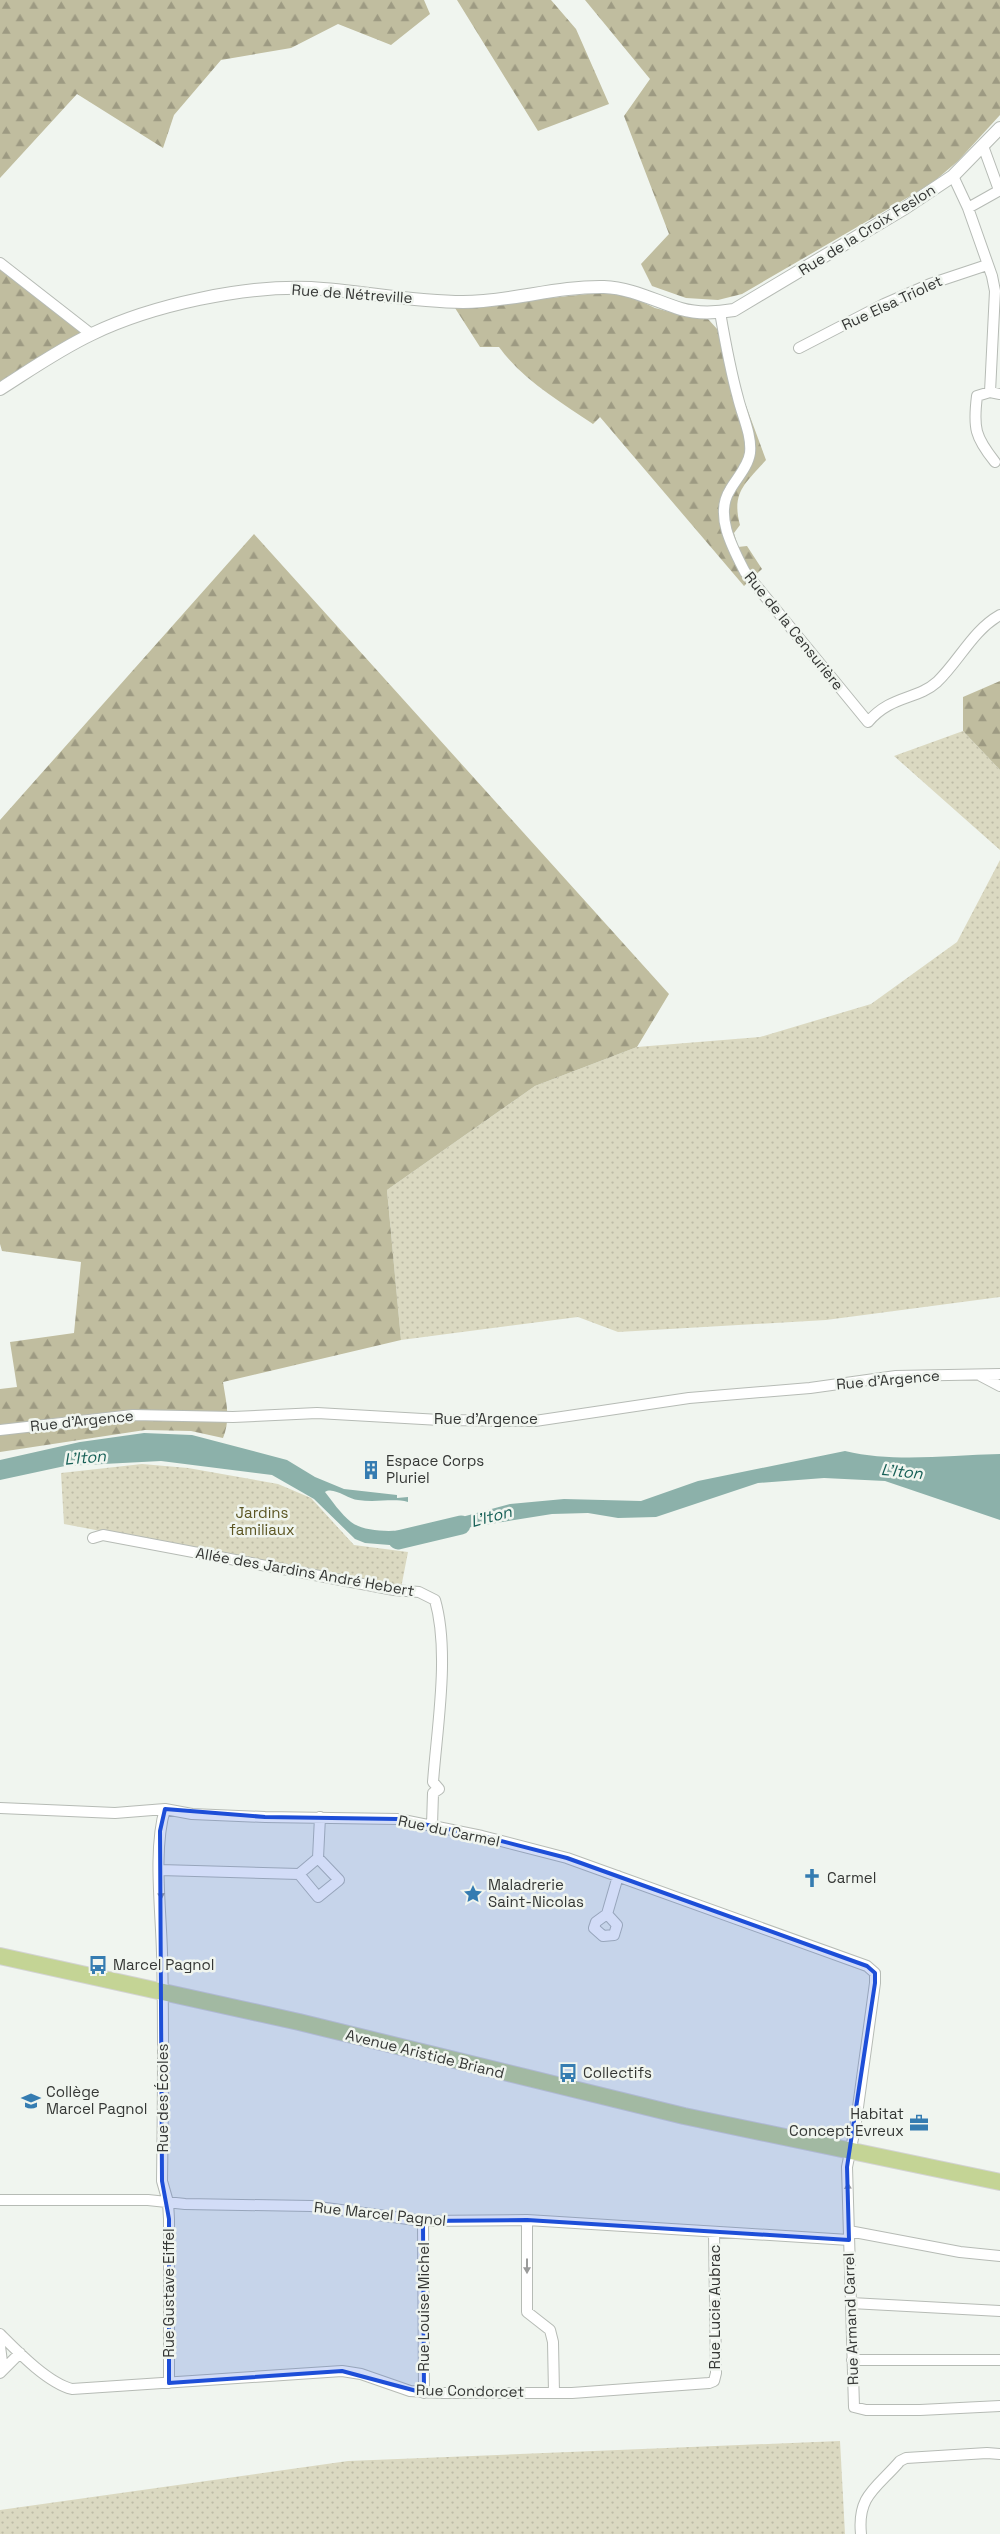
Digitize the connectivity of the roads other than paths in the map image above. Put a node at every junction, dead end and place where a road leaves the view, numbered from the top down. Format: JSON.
{"nodes":[{"id":1,"x":1000,"y":128,"type":"edge"},
{"id":2,"x":983,"y":146,"type":"junction"},
{"id":3,"x":953,"y":176,"type":"junction"},
{"id":4,"x":1000,"y":190,"type":"edge"},
{"id":5,"x":968,"y":208,"type":"junction"},
{"id":6,"x":0,"y":263,"type":"edge"},
{"id":7,"x":987,"y":264,"type":"junction"},
{"id":8,"x":720,"y":312,"type":"junction"},
{"id":9,"x":91,"y":334,"type":"junction"},
{"id":10,"x":799,"y":348,"type":"dead end"},
{"id":11,"x":0,"y":389,"type":"edge"},
{"id":12,"x":995,"y":393,"type":"edge"},
{"id":13,"x":995,"y":462,"type":"dead end"},
{"id":14,"x":1000,"y":615,"type":"edge"},
{"id":15,"x":1000,"y":1374,"type":"edge"},
{"id":16,"x":981,"y":1376,"type":"junction"},
{"id":17,"x":1000,"y":1386,"type":"edge"},
{"id":18,"x":0,"y":1430,"type":"edge"},
{"id":19,"x":93,"y":1538,"type":"dead end"},
{"id":20,"x":0,"y":1808,"type":"edge"},
{"id":21,"x":166,"y":1809,"type":"junction"},
{"id":22,"x":320,"y":1817,"type":"junction"},
{"id":23,"x":432,"y":1825,"type":"junction"},
{"id":24,"x":318,"y":1858,"type":"junction"},
{"id":25,"x":160,"y":1870,"type":"junction"},
{"id":26,"x":299,"y":1874,"type":"junction"},
{"id":27,"x":618,"y":1876,"type":"junction"},
{"id":28,"x":607,"y":1914,"type":"dead end"},
{"id":29,"x":0,"y":1956,"type":"edge"},
{"id":30,"x":875,"y":1973,"type":"joint"},
{"id":31,"x":163,"y":1993,"type":"junction"},
{"id":32,"x":850,"y":2149,"type":"junction"},
{"id":33,"x":1000,"y":2182,"type":"edge"},
{"id":34,"x":0,"y":2200,"type":"edge"},
{"id":35,"x":168,"y":2202,"type":"junction"},
{"id":36,"x":527,"y":2220,"type":"junction"},
{"id":37,"x":423,"y":2221,"type":"junction"},
{"id":38,"x":714,"y":2233,"type":"junction"},
{"id":39,"x":849,"y":2235,"type":"junction"},
{"id":40,"x":1000,"y":2256,"type":"edge"},
{"id":41,"x":851,"y":2304,"type":"junction"},
{"id":42,"x":1000,"y":2311,"type":"edge"},
{"id":43,"x":0,"y":2334,"type":"edge"},
{"id":44,"x":0,"y":2346,"type":"edge"},
{"id":45,"x":20,"y":2353,"type":"junction"},
{"id":46,"x":852,"y":2360,"type":"junction"},
{"id":47,"x":1000,"y":2360,"type":"edge"},
{"id":48,"x":2,"y":2371,"type":"edge"},
{"id":49,"x":714,"y":2381,"type":"joint"},
{"id":50,"x":169,"y":2383,"type":"junction"},
{"id":51,"x":424,"y":2392,"type":"junction"},
{"id":52,"x":554,"y":2393,"type":"junction"},
{"id":53,"x":1000,"y":2406,"type":"edge"},
{"id":54,"x":1000,"y":2454,"type":"edge"},
{"id":55,"x":861,"y":2534,"type":"edge"}],
"edges":[{"from":1,"to":2,"type":"street","name":"Rue de la Croix Feslon"},
{"from":2,"to":3,"type":"street","name":"Rue de la Croix Feslon"},
{"from":2,"to":4,"type":"street"},
{"from":3,"to":5,"type":"street"},
{"from":3,"to":8,"type":"street","name":"Rue de la Croix Feslon"},
{"from":4,"to":5,"type":"street"},
{"from":5,"to":7,"type":"street"},
{"from":6,"to":9,"type":"street"},
{"from":7,"to":10,"type":"street","name":"Rue Elsa Triolet"},
{"from":7,"to":12,"type":"street"},
{"from":8,"to":9,"type":"street","name":"Rue de Nétreville"},
{"from":8,"to":14,"type":"street","name":"Rue de la Censurière"},
{"from":9,"to":11,"type":"street","name":"Rue de Nétreville"},
{"from":12,"to":13,"type":"street"},
{"from":15,"to":16,"type":"street","name":"Rue d'Argence"},
{"from":16,"to":17,"type":"street"},
{"from":16,"to":18,"type":"street","name":"Rue d'Argence"},
{"from":19,"to":23,"type":"street","name":"Allée des Jardins André Hebert"},
{"from":20,"to":21,"type":"street","name":"Rue du Carmel"},
{"from":21,"to":22,"type":"street","name":"Rue du Carmel"},
{"from":21,"to":25,"type":"street","name":"Rue des Écoles"},
{"from":22,"to":23,"type":"street","name":"Rue du Carmel"},
{"from":22,"to":24,"type":"street"},
{"from":23,"to":27,"type":"street","name":"Rue du Carmel"},
{"from":24,"to":26,"type":"street"},
{"from":24,"to":26,"type":"street"},
{"from":25,"to":26,"type":"street"},
{"from":25,"to":31,"type":"street","name":"Rue des Écoles","one_way":true},
{"from":27,"to":28,"type":"street"},
{"from":27,"to":30,"type":"street","name":"Rue du Carmel"},
{"from":29,"to":31,"type":"main road","name":"Avenue Aristide Briand"},
{"from":30,"to":32,"type":"street","name":"Rue Armand Carrel"},
{"from":31,"to":32,"type":"main road","name":"Avenue Aristide Briand"},
{"from":31,"to":35,"type":"street","name":"Rue des Écoles"},
{"from":32,"to":33,"type":"main road","name":"Avenue Aristide Briand"},
{"from":39,"to":32,"type":"street","name":"Rue Armand Carrel","one_way":true},
{"from":34,"to":35,"type":"street","name":"Rue Marcel Pagnol"},
{"from":35,"to":37,"type":"street","name":"Rue Marcel Pagnol"},
{"from":35,"to":50,"type":"street","name":"Rue Gustave Eiffel"},
{"from":36,"to":37,"type":"street","name":"Rue Marcel Pagnol"},
{"from":36,"to":38,"type":"street","name":"Rue Marcel Pagnol"},
{"from":36,"to":52,"type":"street","one_way":true},
{"from":37,"to":51,"type":"street","name":"Rue Louise Michel"},
{"from":38,"to":39,"type":"street","name":"Rue Marcel Pagnol"},
{"from":38,"to":49,"type":"street","name":"Rue Lucie Aubrac"},
{"from":39,"to":40,"type":"street","name":"Rue Marcel Pagnol"},
{"from":39,"to":41,"type":"street","name":"Rue Armand Carrel"},
{"from":41,"to":42,"type":"street"},
{"from":41,"to":46,"type":"street","name":"Rue Armand Carrel"},
{"from":43,"to":45,"type":"street","name":"Rue Condorcet"},
{"from":44,"to":48,"type":"street"},
{"from":45,"to":48,"type":"street"},
{"from":45,"to":50,"type":"street","name":"Rue Condorcet"},
{"from":46,"to":47,"type":"street"},
{"from":46,"to":53,"type":"street","name":"Rue Armand Carrel"},
{"from":49,"to":52,"type":"street","name":"Rue Condorcet"},
{"from":50,"to":51,"type":"street","name":"Rue Condorcet"},
{"from":51,"to":52,"type":"street","name":"Rue Condorcet"},
{"from":54,"to":55,"type":"street"}]}
